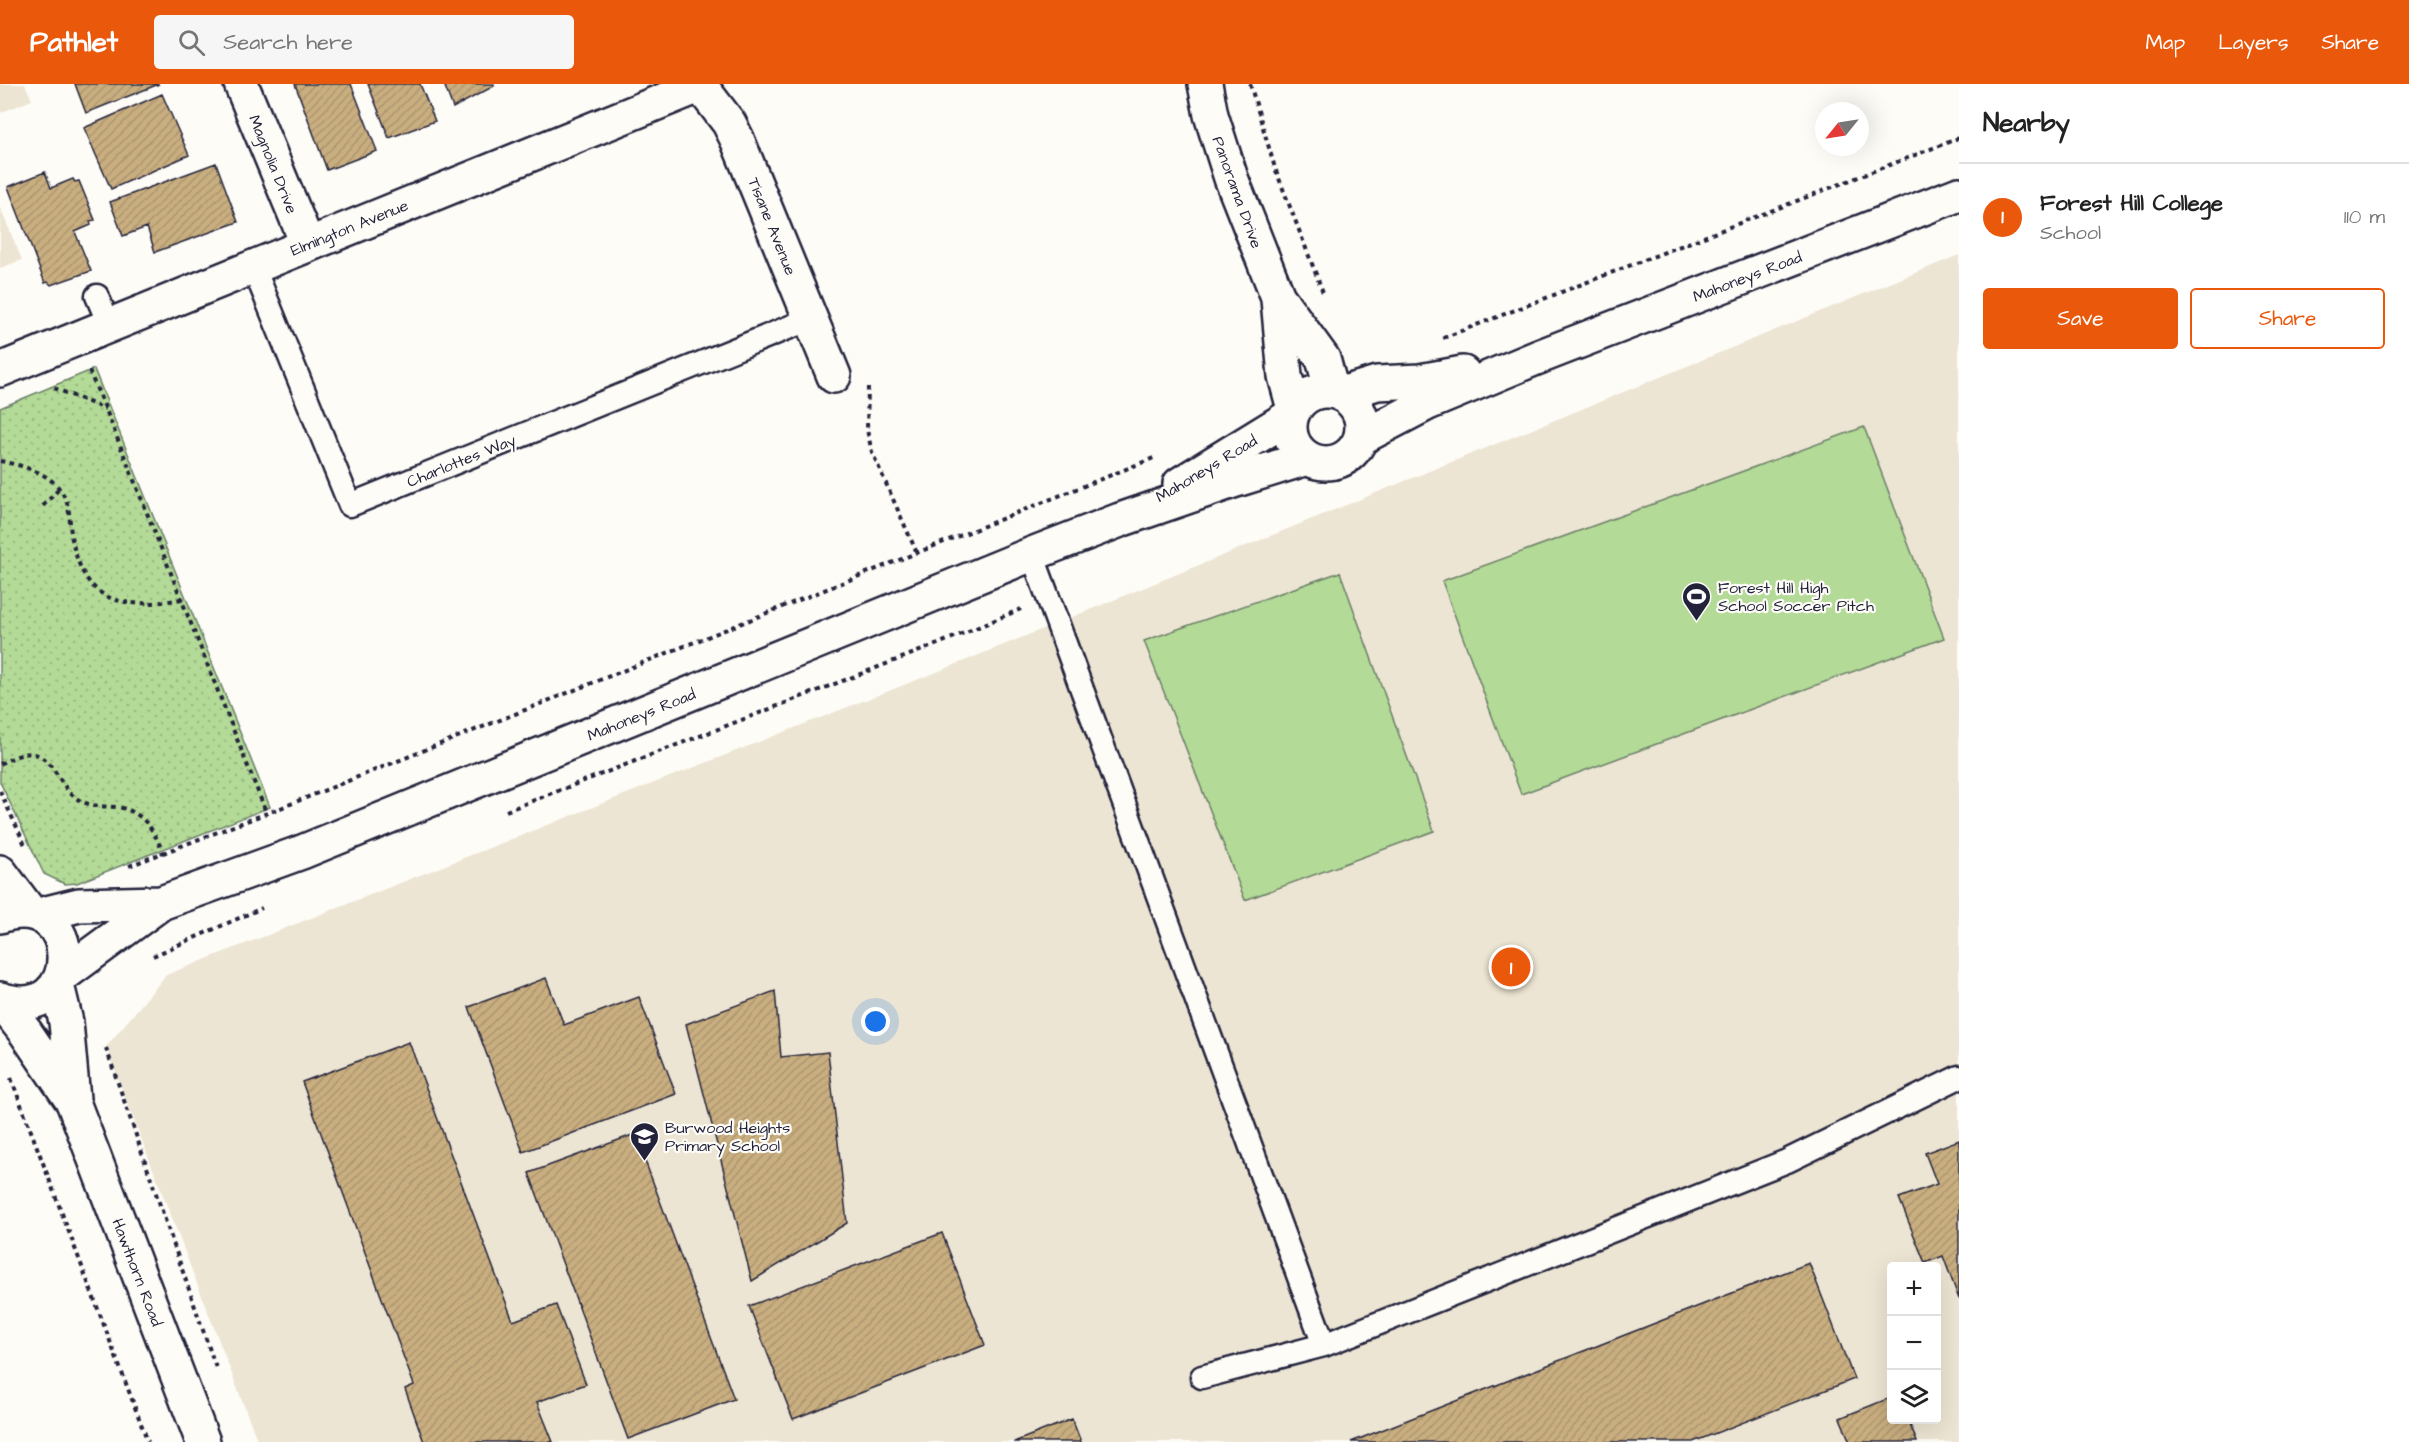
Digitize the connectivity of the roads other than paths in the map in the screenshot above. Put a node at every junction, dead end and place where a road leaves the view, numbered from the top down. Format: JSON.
{"nodes":[{"id":1,"x":241,"y":84,"type":"edge"},
{"id":2,"x":1205,"y":84,"type":"edge"},
{"id":3,"x":699,"y":85,"type":"edge"},
{"id":4,"x":1959,"y":194,"type":"edge"},
{"id":5,"x":307,"y":243,"type":"junction"},
{"id":6,"x":253,"y":266,"type":"junction"},
{"id":7,"x":1278,"y":297,"type":"junction"},
{"id":8,"x":810,"y":319,"type":"junction"},
{"id":9,"x":1536,"y":358,"type":"junction"},
{"id":10,"x":0,"y":370,"type":"edge"},
{"id":11,"x":834,"y":376,"type":"dead end"},
{"id":12,"x":1337,"y":393,"type":"junction"},
{"id":13,"x":1293,"y":412,"type":"junction"},
{"id":14,"x":1361,"y":438,"type":"junction"},
{"id":15,"x":1307,"y":458,"type":"junction"},
{"id":16,"x":1120,"y":520,"type":"junction"},
{"id":17,"x":1032,"y":554,"type":"junction"},
{"id":18,"x":0,"y":872,"type":"edge"},
{"id":19,"x":161,"y":903,"type":"junction"},
{"id":20,"x":23,"y":914,"type":"edge"},
{"id":21,"x":60,"y":980,"type":"junction"},
{"id":22,"x":0,"y":999,"type":"edge"},
{"id":23,"x":1959,"y":1077,"type":"edge"},
{"id":24,"x":73,"y":1102,"type":"junction"},
{"id":25,"x":1324,"y":1345,"type":"junction"},
{"id":26,"x":1202,"y":1377,"type":"dead end"},
{"id":27,"x":203,"y":1442,"type":"edge"}],
"edges":[{"from":1,"to":5,"type":"main road","name":"Magnolia Drive"},
{"from":2,"to":7,"type":"main road","name":"Panorama Drive"},
{"from":3,"to":5,"type":"main road","name":"Elmington Avenue"},
{"from":3,"to":8,"type":"main road","name":"Tisane Avenue"},
{"from":4,"to":9,"type":"main road","name":"Mahoneys Road"},
{"from":5,"to":6,"type":"main road","name":"Elmington Avenue"},
{"from":6,"to":8,"type":"lane","name":"Charlottes Way"},
{"from":6,"to":10,"type":"main road","name":"Elmington Avenue"},
{"from":7,"to":12,"type":"main road","name":"Panorama Drive"},
{"from":7,"to":13,"type":"main road","name":"Panorama Drive"},
{"from":8,"to":11,"type":"main road","name":"Tisane Avenue"},
{"from":9,"to":12,"type":"main road","name":"Mahoneys Road"},
{"from":9,"to":14,"type":"main road","name":"Mahoneys Road"},
{"from":12,"to":13,"type":"main road"},
{"from":12,"to":14,"type":"main road"},
{"from":13,"to":15,"type":"main road"},
{"from":13,"to":16,"type":"main road","name":"Mahoneys Road"},
{"from":14,"to":15,"type":"main road"},
{"from":15,"to":16,"type":"main road","name":"Mahoneys Road"},
{"from":16,"to":17,"type":"main road","name":"Mahoneys Road"},
{"from":17,"to":19,"type":"main road","name":"Mahoneys Road"},
{"from":17,"to":25,"type":"lane"},
{"from":18,"to":20,"type":"main road"},
{"from":19,"to":20,"type":"main road","name":"Mahoneys Road"},
{"from":19,"to":21,"type":"main road","name":"Mahoneys Road"},
{"from":20,"to":21,"type":"main road","name":"Hawthorn Road"},
{"from":21,"to":22,"type":"main road","name":"Mahoneys Road"},
{"from":21,"to":24,"type":"main road","name":"Hawthorn Road"},
{"from":22,"to":24,"type":"main road","name":"Hawthorn Road"},
{"from":23,"to":25,"type":"lane"},
{"from":24,"to":27,"type":"main road","name":"Hawthorn Road"},
{"from":25,"to":26,"type":"lane"}]}
